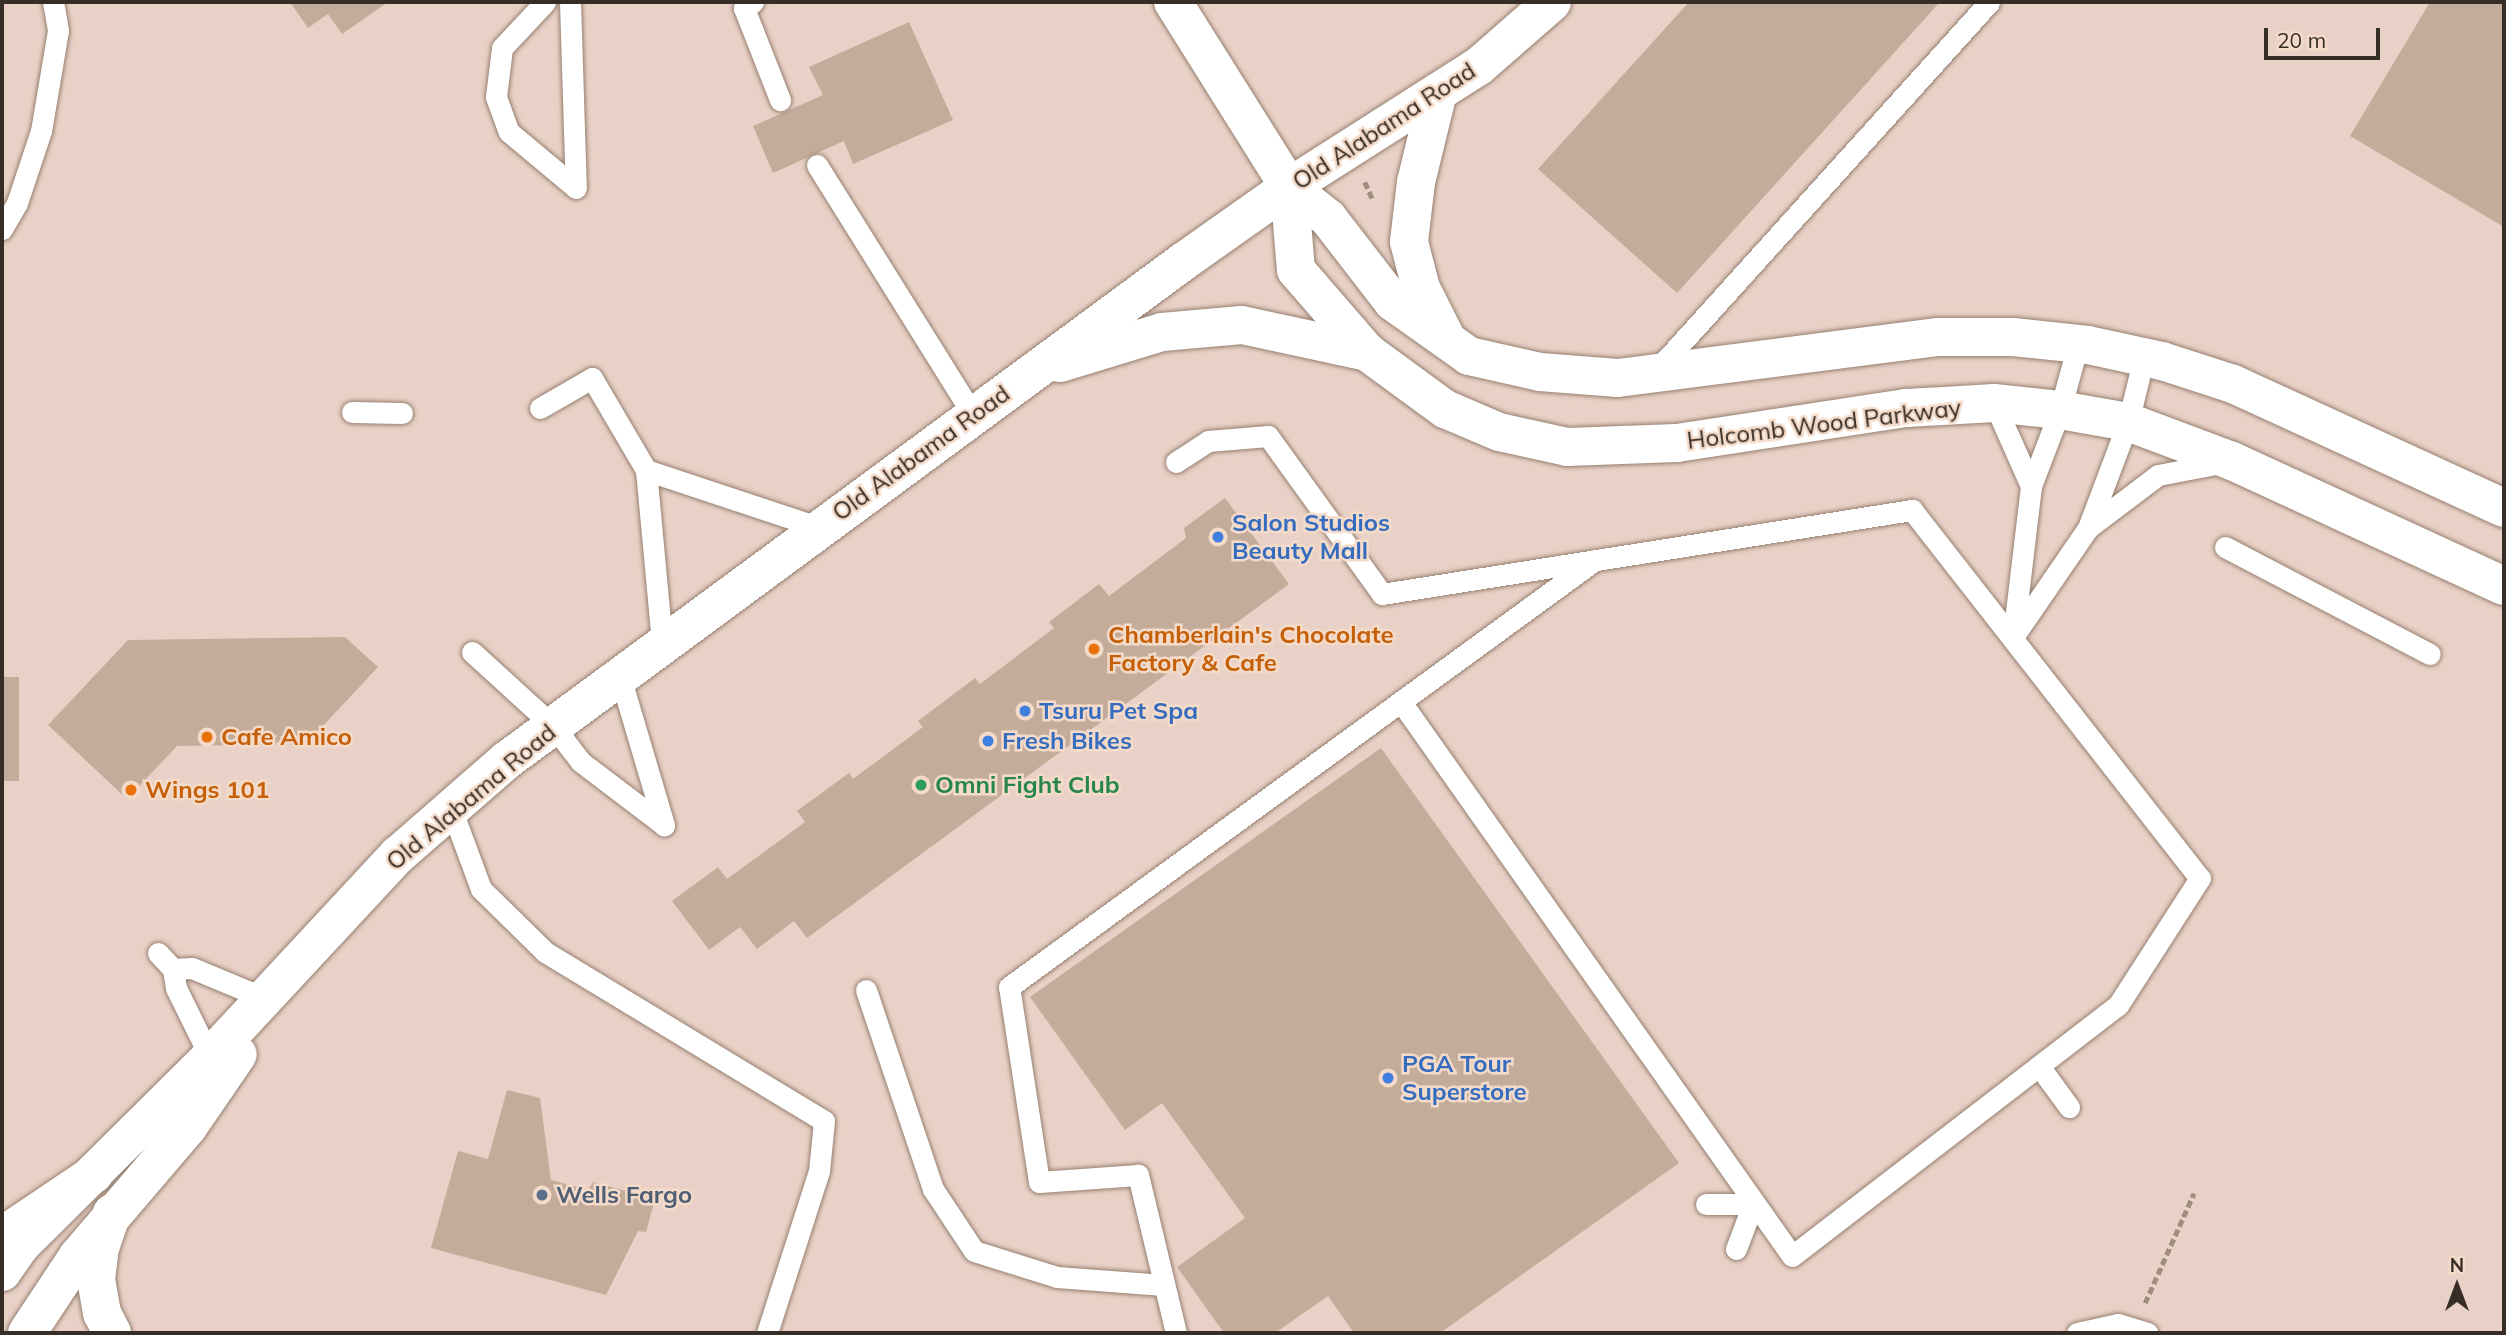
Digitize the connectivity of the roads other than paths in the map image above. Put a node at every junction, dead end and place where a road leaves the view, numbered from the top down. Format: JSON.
{"nodes":[{"id":1,"x":53,"y":2,"type":"edge"},
{"id":2,"x":545,"y":2,"type":"edge"},
{"id":3,"x":570,"y":2,"type":"edge"},
{"id":4,"x":752,"y":2,"type":"edge"},
{"id":5,"x":1173,"y":2,"type":"edge"},
{"id":6,"x":1552,"y":2,"type":"edge"},
{"id":7,"x":1989,"y":2,"type":"edge"},
{"id":8,"x":1438,"y":92,"type":"junction"},
{"id":9,"x":780,"y":100,"type":"dead end"},
{"id":10,"x":817,"y":165,"type":"dead end"},
{"id":11,"x":1289,"y":187,"type":"junction"},
{"id":12,"x":2,"y":229,"type":"edge"},
{"id":13,"x":1447,"y":340,"type":"junction"},
{"id":14,"x":2078,"y":344,"type":"junction"},
{"id":15,"x":1367,"y":352,"type":"junction"},
{"id":16,"x":2144,"y":357,"type":"junction"},
{"id":17,"x":1031,"y":372,"type":"junction"},
{"id":18,"x":1655,"y":373,"type":"junction"},
{"id":19,"x":1994,"y":403,"type":"junction"},
{"id":20,"x":540,"y":408,"type":"dead end"},
{"id":21,"x":2060,"y":410,"type":"junction"},
{"id":22,"x":352,"y":412,"type":"dead end"},
{"id":23,"x":402,"y":413,"type":"dead end"},
{"id":24,"x":973,"y":415,"type":"junction"},
{"id":25,"x":2128,"y":422,"type":"junction"},
{"id":26,"x":2232,"y":461,"type":"junction"},
{"id":27,"x":1176,"y":462,"type":"dead end"},
{"id":28,"x":646,"y":470,"type":"junction"},
{"id":29,"x":2031,"y":486,"type":"junction"},
{"id":30,"x":2504,"y":508,"type":"edge"},
{"id":31,"x":820,"y":528,"type":"junction"},
{"id":32,"x":2088,"y":528,"type":"junction"},
{"id":33,"x":2225,"y":547,"type":"dead end"},
{"id":34,"x":1600,"y":556,"type":"junction"},
{"id":35,"x":2504,"y":586,"type":"edge"},
{"id":36,"x":2013,"y":637,"type":"junction"},
{"id":37,"x":662,"y":642,"type":"junction"},
{"id":38,"x":472,"y":652,"type":"dead end"},
{"id":39,"x":2430,"y":654,"type":"dead end"},
{"id":40,"x":620,"y":673,"type":"junction"},
{"id":41,"x":1401,"y":702,"type":"junction"},
{"id":42,"x":554,"y":727,"type":"junction"},
{"id":43,"x":452,"y":808,"type":"junction"},
{"id":44,"x":318,"y":940,"type":"junction"},
{"id":45,"x":158,"y":953,"type":"dead end"},
{"id":46,"x":173,"y":969,"type":"junction"},
{"id":47,"x":866,"y":989,"type":"dead end"},
{"id":48,"x":264,"y":998,"type":"junction"},
{"id":49,"x":209,"y":1057,"type":"junction"},
{"id":50,"x":2039,"y":1066,"type":"junction"},
{"id":51,"x":2069,"y":1107,"type":"dead end"},
{"id":52,"x":94,"y":1174,"type":"junction"},
{"id":53,"x":1706,"y":1203,"type":"dead end"},
{"id":54,"x":1752,"y":1203,"type":"junction"},
{"id":55,"x":112,"y":1213,"type":"junction"},
{"id":56,"x":2,"y":1236,"type":"edge"},
{"id":57,"x":1736,"y":1249,"type":"dead end"},
{"id":58,"x":2,"y":1272,"type":"edge"},
{"id":59,"x":1164,"y":1284,"type":"junction"},
{"id":60,"x":27,"y":1333,"type":"edge"},
{"id":61,"x":112,"y":1333,"type":"edge"},
{"id":62,"x":767,"y":1333,"type":"edge"},
{"id":63,"x":1176,"y":1333,"type":"edge"},
{"id":64,"x":2077,"y":1333,"type":"edge"},
{"id":65,"x":2148,"y":1333,"type":"edge"}],
"edges":[{"from":1,"to":12,"type":"lane"},
{"from":2,"to":3,"type":"lane"},
{"from":4,"to":9,"type":"lane"},
{"from":5,"to":11,"type":"main road","name":"Holcomb Wood Parkway"},
{"from":6,"to":8,"type":"main road","name":"Old Alabama Road"},
{"from":7,"to":18,"type":"lane"},
{"from":8,"to":11,"type":"main road","name":"Old Alabama Road"},
{"from":8,"to":13,"type":"main road"},
{"from":10,"to":24,"type":"lane"},
{"from":11,"to":13,"type":"main road","name":"Holcomb Wood Parkway"},
{"from":11,"to":15,"type":"main road","name":"Holcomb Wood Parkway"},
{"from":11,"to":17,"type":"main road","name":"Old Alabama Road"},
{"from":13,"to":18,"type":"main road","name":"Holcomb Wood Parkway"},
{"from":14,"to":16,"type":"main road","name":"Holcomb Wood Parkway"},
{"from":14,"to":18,"type":"main road","name":"Holcomb Wood Parkway"},
{"from":14,"to":21,"type":"lane"},
{"from":15,"to":17,"type":"main road"},
{"from":15,"to":19,"type":"main road","name":"Holcomb Wood Parkway"},
{"from":16,"to":25,"type":"lane"},
{"from":16,"to":30,"type":"main road","name":"Holcomb Wood Parkway"},
{"from":17,"to":24,"type":"main road","name":"Old Alabama Road"},
{"from":19,"to":21,"type":"main road","name":"Holcomb Wood Parkway"},
{"from":19,"to":29,"type":"lane"},
{"from":20,"to":28,"type":"lane"},
{"from":21,"to":25,"type":"main road","name":"Holcomb Wood Parkway"},
{"from":21,"to":29,"type":"lane"},
{"from":22,"to":23,"type":"lane"},
{"from":24,"to":31,"type":"main road","name":"Old Alabama Road"},
{"from":25,"to":26,"type":"main road","name":"Holcomb Wood Parkway"},
{"from":25,"to":32,"type":"lane"},
{"from":26,"to":32,"type":"lane"},
{"from":26,"to":35,"type":"main road","name":"Holcomb Wood Parkway"},
{"from":27,"to":34,"type":"lane"},
{"from":28,"to":31,"type":"lane"},
{"from":28,"to":37,"type":"lane"},
{"from":29,"to":36,"type":"lane"},
{"from":31,"to":37,"type":"main road","name":"Old Alabama Road"},
{"from":32,"to":36,"type":"lane"},
{"from":33,"to":39,"type":"lane"},
{"from":34,"to":36,"type":"lane"},
{"from":34,"to":41,"type":"lane"},
{"from":36,"to":50,"type":"lane"},
{"from":37,"to":40,"type":"main road","name":"Old Alabama Road"},
{"from":38,"to":42,"type":"lane"},
{"from":40,"to":42,"type":"main road","name":"Old Alabama Road"},
{"from":40,"to":42,"type":"lane"},
{"from":41,"to":54,"type":"lane"},
{"from":41,"to":59,"type":"lane"},
{"from":42,"to":43,"type":"main road","name":"Old Alabama Road"},
{"from":43,"to":44,"type":"main road","name":"Old Alabama Road"},
{"from":43,"to":62,"type":"lane"},
{"from":44,"to":48,"type":"main road","name":"Old Alabama Road"},
{"from":44,"to":55,"type":"main road","name":"Old Alabama Road"},
{"from":45,"to":46,"type":"lane"},
{"from":46,"to":48,"type":"lane"},
{"from":46,"to":49,"type":"lane"},
{"from":47,"to":59,"type":"lane"},
{"from":48,"to":49,"type":"main road","name":"Old Alabama Road"},
{"from":49,"to":52,"type":"main road","name":"Old Alabama Road"},
{"from":50,"to":51,"type":"lane"},
{"from":50,"to":54,"type":"lane"},
{"from":52,"to":56,"type":"main road"},
{"from":52,"to":58,"type":"main road","name":"Old Alabama Road"},
{"from":53,"to":54,"type":"lane"},
{"from":54,"to":57,"type":"lane"},
{"from":55,"to":60,"type":"main road","name":"Old Alabama Road"},
{"from":55,"to":61,"type":"main road"},
{"from":59,"to":63,"type":"lane"},
{"from":64,"to":65,"type":"lane"}]}
